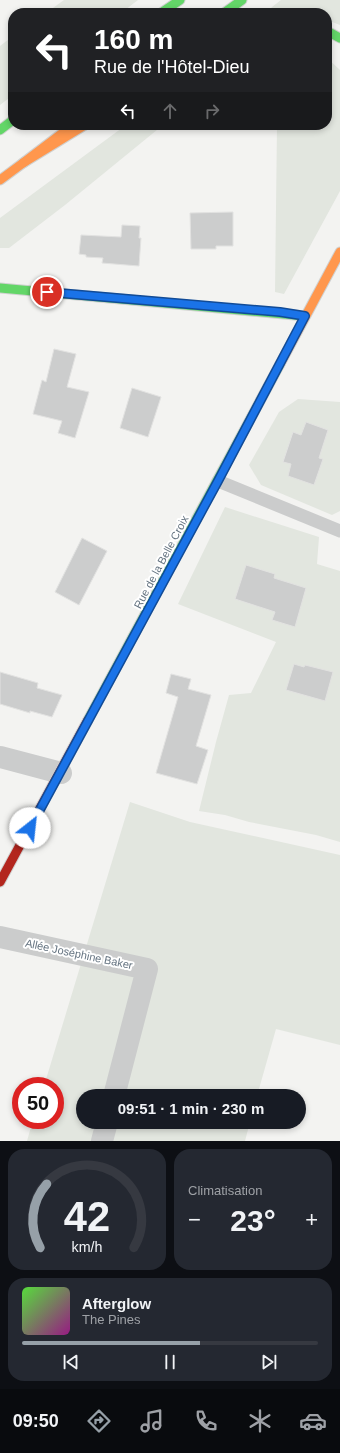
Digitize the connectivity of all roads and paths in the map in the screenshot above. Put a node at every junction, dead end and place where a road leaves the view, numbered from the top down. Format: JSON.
{"nodes":[{"id":1,"x":180,"y":0,"type":"edge"},
{"id":2,"x":242,"y":0,"type":"edge"},
{"id":3,"x":168,"y":8,"type":"edge"},
{"id":4,"x":231,"y":8,"type":"edge"},
{"id":5,"x":8,"y":124,"type":"edge"},
{"id":6,"x":0,"y":130,"type":"edge"},
{"id":7,"x":66,"y":130,"type":"edge"},
{"id":8,"x":77,"y":130,"type":"edge"},
{"id":9,"x":23,"y":163,"type":"junction"},
{"id":10,"x":0,"y":180,"type":"edge"},
{"id":11,"x":338,"y":259,"type":"edge"},
{"id":12,"x":0,"y":288,"type":"edge"},
{"id":13,"x":305,"y":316,"type":"junction"},
{"id":14,"x":218,"y":481,"type":"junction"},
{"id":15,"x":340,"y":532,"type":"edge"},
{"id":16,"x":0,"y":758,"type":"edge"},
{"id":17,"x":60,"y":773,"type":"junction"},
{"id":18,"x":0,"y":882,"type":"edge"},
{"id":19,"x":0,"y":937,"type":"edge"},
{"id":20,"x":116,"y":1089,"type":"edge"},
{"id":21,"x":105,"y":1129,"type":"edge"},
{"id":22,"x":102,"y":1141,"type":"edge"}],
"edges":[{"from":1,"to":3,"type":"main road"},
{"from":2,"to":4,"type":"main road"},
{"from":5,"to":6,"type":"main road"},
{"from":7,"to":9,"type":"main road"},
{"from":8,"to":9,"type":"main road"},
{"from":9,"to":10,"type":"main road"},
{"from":11,"to":13,"type":"main road","name":"Rue de la Belle Croix"},
{"from":12,"to":13,"type":"main road"},
{"from":13,"to":14,"type":"main road","name":"Rue de la Belle Croix"},
{"from":14,"to":15,"type":"lane"},
{"from":14,"to":17,"type":"main road","name":"Rue de la Belle Croix"},
{"from":16,"to":17,"type":"street"},
{"from":17,"to":18,"type":"main road","name":"Rue de la Belle Croix"},
{"from":19,"to":20,"type":"street","name":"Allée Joséphine Baker"},
{"from":21,"to":22,"type":"street"}]}
